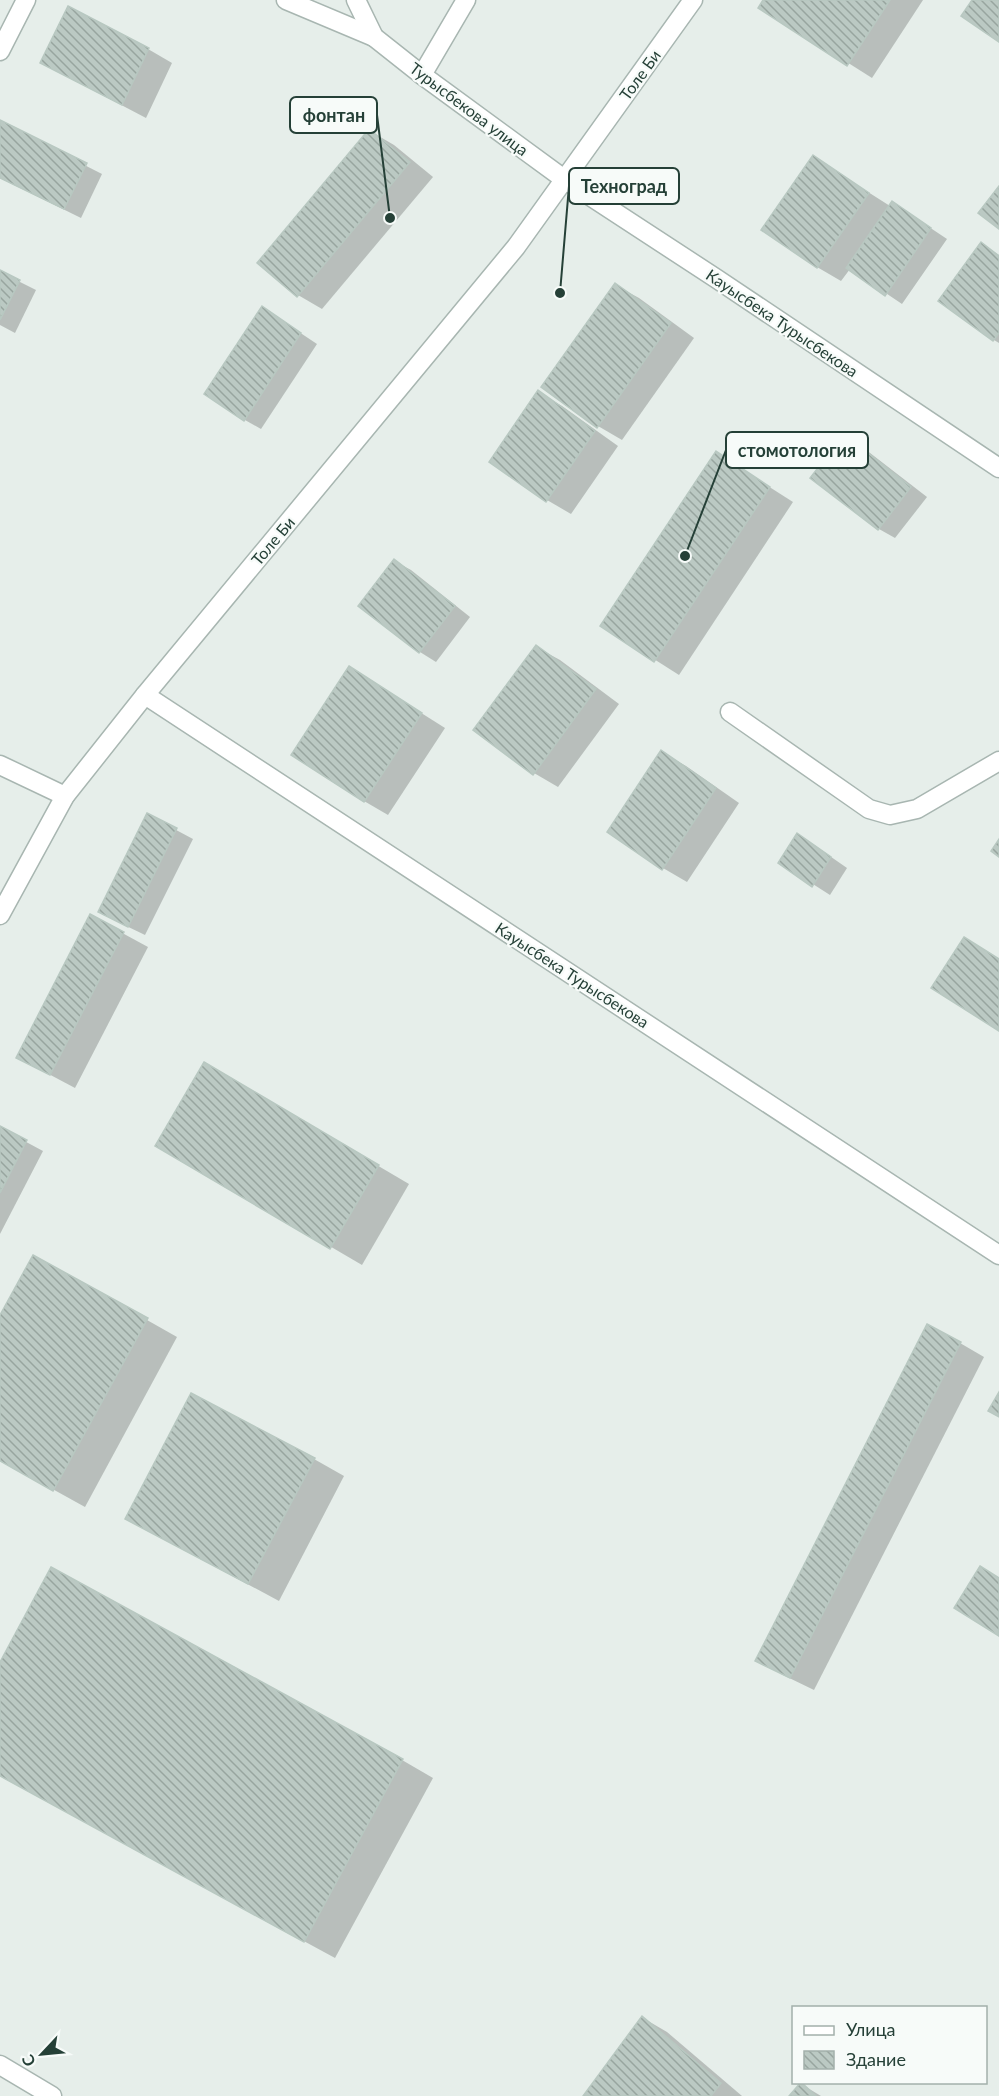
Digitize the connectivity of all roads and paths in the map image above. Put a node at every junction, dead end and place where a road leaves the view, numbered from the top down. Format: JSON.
{"nodes":[{"id":1,"x":26,"y":0,"type":"edge"},
{"id":2,"x":286,"y":0,"type":"edge"},
{"id":3,"x":356,"y":0,"type":"edge"},
{"id":4,"x":466,"y":0,"type":"edge"},
{"id":5,"x":693,"y":0,"type":"edge"},
{"id":6,"x":374,"y":37,"type":"junction"},
{"id":7,"x":0,"y":51,"type":"edge"},
{"id":8,"x":422,"y":75,"type":"junction"},
{"id":9,"x":564,"y":179,"type":"junction"},
{"id":10,"x":999,"y":468,"type":"edge"},
{"id":11,"x":145,"y":695,"type":"junction"},
{"id":12,"x":730,"y":712,"type":"dead end"},
{"id":13,"x":999,"y":760,"type":"edge"},
{"id":14,"x":0,"y":765,"type":"edge"},
{"id":15,"x":65,"y":796,"type":"junction"},
{"id":16,"x":0,"y":915,"type":"edge"},
{"id":17,"x":999,"y":1255,"type":"edge"},
{"id":18,"x":0,"y":2065,"type":"edge"},
{"id":19,"x":52,"y":2096,"type":"edge"}],
"edges":[{"from":1,"to":7,"type":"street"},
{"from":2,"to":6,"type":"street"},
{"from":3,"to":6,"type":"street"},
{"from":4,"to":8,"type":"street"},
{"from":5,"to":9,"type":"street","name":"Толе Би"},
{"from":6,"to":8,"type":"street","name":"Турысбекова улица"},
{"from":8,"to":9,"type":"street","name":"Турысбекова улица"},
{"from":9,"to":10,"type":"street","name":"Кауысбека Турысбекова"},
{"from":9,"to":11,"type":"street","name":"Толе Би"},
{"from":11,"to":15,"type":"street","name":"Толе Би"},
{"from":11,"to":17,"type":"street","name":"Кауысбека Турысбекова"},
{"from":12,"to":13,"type":"street"},
{"from":14,"to":15,"type":"street"},
{"from":15,"to":16,"type":"street","name":"Толе Би"},
{"from":18,"to":19,"type":"street"}]}
